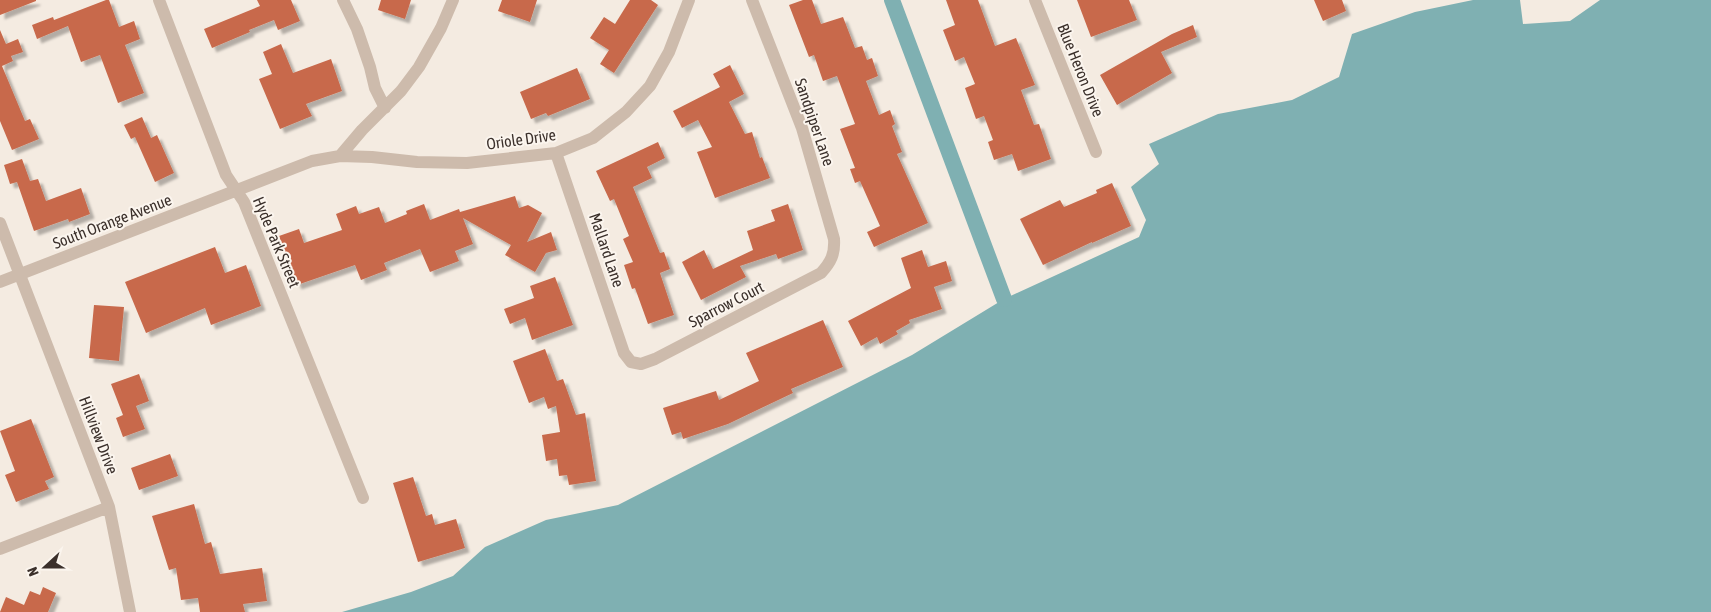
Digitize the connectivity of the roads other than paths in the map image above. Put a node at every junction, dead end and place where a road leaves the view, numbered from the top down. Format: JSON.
{"nodes":[{"id":1,"x":159,"y":0,"type":"edge"},
{"id":2,"x":343,"y":0,"type":"edge"},
{"id":3,"x":453,"y":0,"type":"edge"},
{"id":4,"x":689,"y":0,"type":"edge"},
{"id":5,"x":752,"y":0,"type":"edge"},
{"id":6,"x":1035,"y":0,"type":"edge"},
{"id":7,"x":385,"y":108,"type":"junction"},
{"id":8,"x":1096,"y":152,"type":"dead end"},
{"id":9,"x":556,"y":153,"type":"junction"},
{"id":10,"x":340,"y":156,"type":"junction"},
{"id":11,"x":236,"y":190,"type":"junction"},
{"id":12,"x":0,"y":223,"type":"edge"},
{"id":13,"x":832,"y":258,"type":"joint"},
{"id":14,"x":20,"y":274,"type":"junction"},
{"id":15,"x":0,"y":282,"type":"edge"},
{"id":16,"x":628,"y":358,"type":"joint"},
{"id":17,"x":364,"y":498,"type":"dead end"},
{"id":18,"x":109,"y":507,"type":"junction"},
{"id":19,"x":0,"y":549,"type":"edge"},
{"id":20,"x":130,"y":612,"type":"edge"}],
"edges":[{"from":1,"to":11,"type":"street","name":"Hyde Park Street"},
{"from":2,"to":7,"type":"street"},
{"from":3,"to":7,"type":"street"},
{"from":4,"to":9,"type":"street","name":"Oriole Drive"},
{"from":5,"to":13,"type":"street","name":"Sandpiper Lane"},
{"from":6,"to":8,"type":"street","name":"Blue Heron Drive"},
{"from":7,"to":10,"type":"street"},
{"from":9,"to":10,"type":"street","name":"Oriole Drive"},
{"from":9,"to":16,"type":"street","name":"Mallard Lane"},
{"from":10,"to":11,"type":"street","name":"Oriole Drive"},
{"from":11,"to":14,"type":"street","name":"South Orange Avenue"},
{"from":11,"to":17,"type":"street","name":"Hyde Park Street"},
{"from":12,"to":14,"type":"street","name":"Hillview Drive"},
{"from":13,"to":16,"type":"street","name":"Sparrow Court"},
{"from":14,"to":15,"type":"street","name":"South Orange Avenue"},
{"from":14,"to":18,"type":"street","name":"Hillview Drive"},
{"from":18,"to":19,"type":"street"},
{"from":18,"to":20,"type":"street","name":"Hillview Drive"}]}
